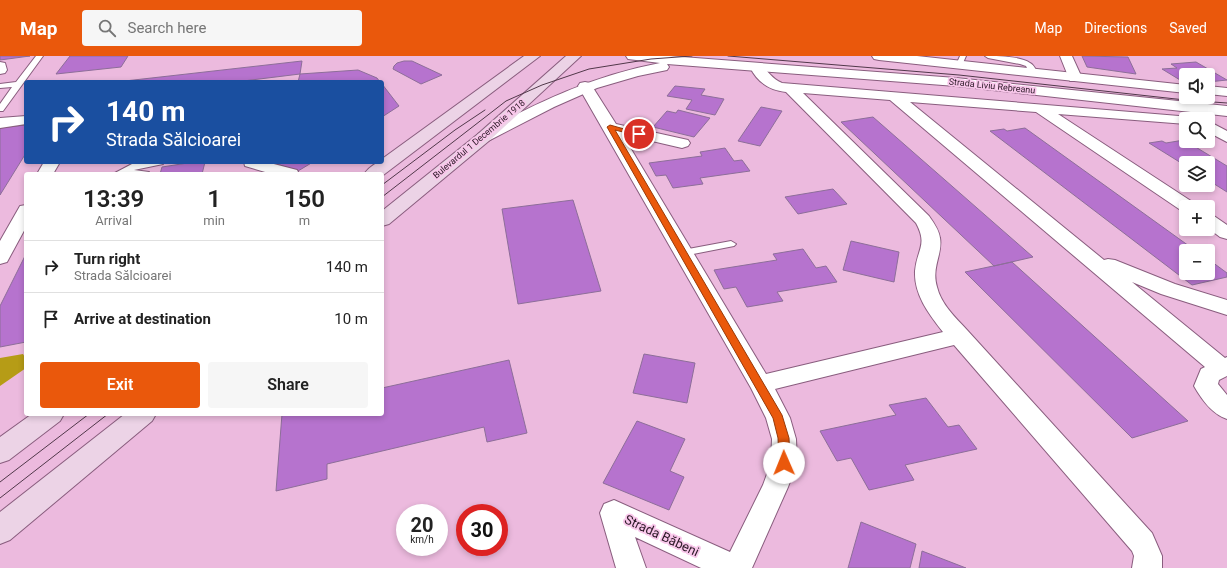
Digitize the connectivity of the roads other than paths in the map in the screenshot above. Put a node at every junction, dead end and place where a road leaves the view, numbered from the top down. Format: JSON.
{"nodes":[{"id":1,"x":40,"y":56,"type":"edge"},
{"id":2,"x":532,"y":56,"type":"edge"},
{"id":3,"x":574,"y":56,"type":"edge"},
{"id":4,"x":633,"y":56,"type":"edge"},
{"id":5,"x":879,"y":56,"type":"edge"},
{"id":6,"x":988,"y":56,"type":"edge"},
{"id":7,"x":1066,"y":56,"type":"edge"},
{"id":8,"x":926,"y":59,"type":"edge"},
{"id":9,"x":961,"y":61,"type":"edge"},
{"id":10,"x":694,"y":63,"type":"junction"},
{"id":11,"x":0,"y":66,"type":"edge"},
{"id":12,"x":757,"y":67,"type":"junction"},
{"id":13,"x":0,"y":70,"type":"edge"},
{"id":14,"x":1034,"y":74,"type":"junction"},
{"id":15,"x":1075,"y":78,"type":"junction"},
{"id":16,"x":18,"y":84,"type":"junction"},
{"id":17,"x":0,"y":86,"type":"edge"},
{"id":18,"x":585,"y":86,"type":"junction"},
{"id":19,"x":790,"y":88,"type":"junction"},
{"id":20,"x":1179,"y":88,"type":"edge"},
{"id":21,"x":1215,"y":91,"type":"edge"},
{"id":22,"x":1227,"y":92,"type":"edge"},
{"id":23,"x":894,"y":96,"type":"junction"},
{"id":24,"x":1040,"y":108,"type":"junction"},
{"id":25,"x":0,"y":109,"type":"edge"},
{"id":26,"x":1227,"y":110,"type":"edge"},
{"id":27,"x":1179,"y":119,"type":"edge"},
{"id":28,"x":24,"y":120,"type":"edge"},
{"id":29,"x":0,"y":123,"type":"edge"},
{"id":30,"x":1215,"y":123,"type":"edge"},
{"id":31,"x":1227,"y":124,"type":"edge"},
{"id":32,"x":610,"y":127,"type":"junction"},
{"id":33,"x":1215,"y":130,"type":"edge"},
{"id":34,"x":484,"y":137,"type":"junction"},
{"id":35,"x":1227,"y":137,"type":"edge"},
{"id":36,"x":682,"y":143,"type":"dead end"},
{"id":37,"x":148,"y":164,"type":"edge"},
{"id":38,"x":253,"y":166,"type":"edge"},
{"id":39,"x":120,"y":172,"type":"edge"},
{"id":40,"x":282,"y":172,"type":"edge"},
{"id":41,"x":375,"y":172,"type":"edge"},
{"id":42,"x":1179,"y":201,"type":"edge"},
{"id":43,"x":24,"y":213,"type":"edge"},
{"id":44,"x":384,"y":218,"type":"edge"},
{"id":45,"x":1215,"y":225,"type":"edge"},
{"id":46,"x":1227,"y":233,"type":"edge"},
{"id":47,"x":731,"y":244,"type":"dead end"},
{"id":48,"x":2,"y":251,"type":"edge"},
{"id":49,"x":1082,"y":252,"type":"junction"},
{"id":50,"x":683,"y":253,"type":"junction"},
{"id":51,"x":1227,"y":308,"type":"edge"},
{"id":52,"x":959,"y":336,"type":"junction"},
{"id":53,"x":1224,"y":367,"type":"edge"},
{"id":54,"x":760,"y":384,"type":"junction"},
{"id":55,"x":1227,"y":409,"type":"edge"},
{"id":56,"x":48,"y":416,"type":"edge"},
{"id":57,"x":141,"y":416,"type":"edge"},
{"id":58,"x":0,"y":452,"type":"edge"},
{"id":59,"x":0,"y":530,"type":"edge"},
{"id":60,"x":631,"y":568,"type":"edge"},
{"id":61,"x":732,"y":568,"type":"edge"},
{"id":62,"x":737,"y":568,"type":"edge"},
{"id":63,"x":1147,"y":568,"type":"edge"}],
"edges":[{"from":1,"to":16,"type":"lane"},
{"from":2,"to":41,"type":"main road"},
{"from":3,"to":34,"type":"main road","name":"Bulevardul 1 Decembrie 1918"},
{"from":4,"to":10,"type":"street","name":"Strada Liviu Rebreanu"},
{"from":5,"to":8,"type":"street","name":"Strada Liviu Rebreanu"},
{"from":6,"to":14,"type":"lane"},
{"from":7,"to":15,"type":"street"},
{"from":8,"to":9,"type":"street","name":"Strada Liviu Rebreanu"},
{"from":9,"to":14,"type":"street","name":"Strada Liviu Rebreanu"},
{"from":10,"to":12,"type":"street","name":"Strada Liviu Rebreanu"},
{"from":10,"to":18,"type":"street","name":"Strada Liviu Rebreanu"},
{"from":11,"to":13,"type":"street"},
{"from":12,"to":19,"type":"street","name":"Strada Liviu Rebreanu"},
{"from":12,"to":26,"type":"street","name":"Strada Liviu Rebreanu"},
{"from":14,"to":15,"type":"street","name":"Strada Liviu Rebreanu"},
{"from":15,"to":20,"type":"street","name":"Strada Liviu Rebreanu"},
{"from":16,"to":17,"type":"lane"},
{"from":16,"to":25,"type":"lane"},
{"from":18,"to":32,"type":"street"},
{"from":18,"to":34,"type":"street","name":"Strada Liviu Rebreanu"},
{"from":19,"to":23,"type":"street","name":"Strada Liviu Rebreanu"},
{"from":19,"to":52,"type":"street"},
{"from":21,"to":22,"type":"street"},
{"from":23,"to":24,"type":"street","name":"Strada Liviu Rebreanu"},
{"from":23,"to":49,"type":"street"},
{"from":24,"to":27,"type":"street","name":"Strada Liviu Rebreanu"},
{"from":24,"to":42,"type":"street","name":"Strada Liviu Rebreanu"},
{"from":28,"to":29,"type":"street"},
{"from":30,"to":31,"type":"street"},
{"from":32,"to":36,"type":"street"},
{"from":32,"to":50,"type":"street"},
{"from":33,"to":35,"type":"street"},
{"from":34,"to":44,"type":"main road","name":"Bulevardul 1 Decembrie 1918"},
{"from":37,"to":39,"type":"lane"},
{"from":38,"to":40,"type":"street"},
{"from":43,"to":48,"type":"street"},
{"from":45,"to":46,"type":"street"},
{"from":47,"to":50,"type":"lane"},
{"from":49,"to":51,"type":"street"},
{"from":49,"to":53,"type":"street"},
{"from":50,"to":54,"type":"street"},
{"from":52,"to":54,"type":"street"},
{"from":52,"to":63,"type":"street"},
{"from":53,"to":55,"type":"street"},
{"from":54,"to":62,"type":"street"},
{"from":56,"to":58,"type":"main road"},
{"from":57,"to":59,"type":"main road"},
{"from":60,"to":61,"type":"street","name":"Strada Băbeni"}]}
